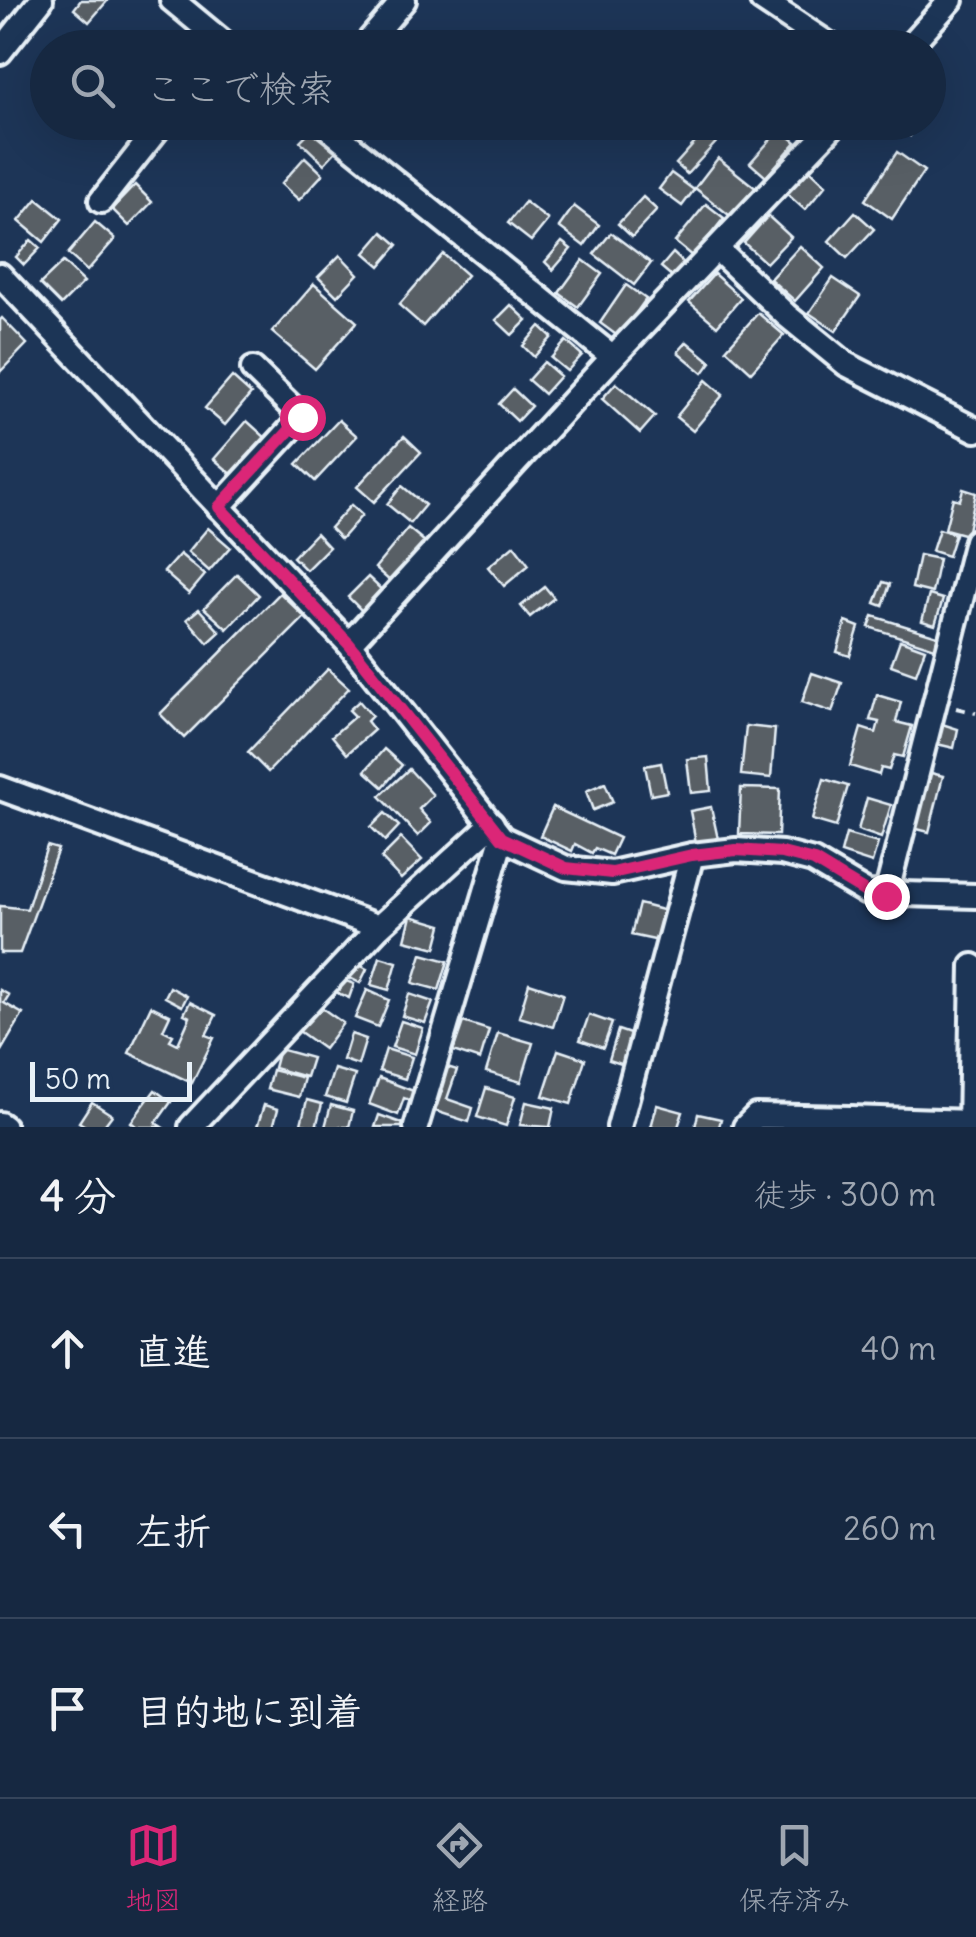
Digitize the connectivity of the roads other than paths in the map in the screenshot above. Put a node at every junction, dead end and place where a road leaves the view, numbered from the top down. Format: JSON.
{"nodes":[{"id":1,"x":41,"y":0,"type":"edge"},
{"id":2,"x":172,"y":0,"type":"edge"},
{"id":3,"x":404,"y":0,"type":"edge"},
{"id":4,"x":762,"y":0,"type":"edge"},
{"id":5,"x":951,"y":0,"type":"edge"},
{"id":6,"x":207,"y":30,"type":"edge"},
{"id":7,"x":378,"y":30,"type":"edge"},
{"id":8,"x":807,"y":30,"type":"edge"},
{"id":9,"x":924,"y":30,"type":"edge"},
{"id":10,"x":0,"y":52,"type":"edge"},
{"id":11,"x":148,"y":140,"type":"edge"},
{"id":12,"x":343,"y":140,"type":"edge"},
{"id":13,"x":820,"y":140,"type":"edge"},
{"id":14,"x":100,"y":200,"type":"dead end"},
{"id":15,"x":717,"y":249,"type":"junction"},
{"id":16,"x":0,"y":275,"type":"edge"},
{"id":17,"x":613,"y":357,"type":"junction"},
{"id":18,"x":252,"y":368,"type":"dead end"},
{"id":19,"x":976,"y":430,"type":"edge"},
{"id":20,"x":219,"y":507,"type":"junction"},
{"id":21,"x":976,"y":541,"type":"edge"},
{"id":22,"x":349,"y":644,"type":"junction"},
{"id":23,"x":0,"y":788,"type":"edge"},
{"id":24,"x":498,"y":831,"type":"junction"},
{"id":25,"x":692,"y":855,"type":"junction"},
{"id":26,"x":886,"y":896,"type":"junction"},
{"id":27,"x":976,"y":896,"type":"edge"},
{"id":28,"x":379,"y":927,"type":"junction"},
{"id":29,"x":973,"y":966,"type":"dead end"},
{"id":30,"x":850,"y":1122,"type":"edge"},
{"id":31,"x":970,"y":1124,"type":"edge"},
{"id":32,"x":191,"y":1127,"type":"edge"},
{"id":33,"x":416,"y":1127,"type":"edge"},
{"id":34,"x":619,"y":1127,"type":"edge"},
{"id":35,"x":746,"y":1127,"type":"edge"}],
"edges":[{"from":1,"to":10,"type":"street"},
{"from":2,"to":6,"type":"street"},
{"from":3,"to":7,"type":"street"},
{"from":4,"to":8,"type":"street"},
{"from":5,"to":9,"type":"street"},
{"from":11,"to":14,"type":"street"},
{"from":12,"to":17,"type":"street"},
{"from":13,"to":15,"type":"street"},
{"from":15,"to":17,"type":"street"},
{"from":15,"to":19,"type":"street"},
{"from":16,"to":20,"type":"street"},
{"from":17,"to":22,"type":"street"},
{"from":18,"to":20,"type":"street"},
{"from":20,"to":22,"type":"street"},
{"from":21,"to":26,"type":"street"},
{"from":22,"to":24,"type":"street"},
{"from":23,"to":28,"type":"street"},
{"from":24,"to":25,"type":"street"},
{"from":24,"to":28,"type":"street"},
{"from":24,"to":33,"type":"street"},
{"from":25,"to":26,"type":"street"},
{"from":25,"to":34,"type":"street"},
{"from":26,"to":27,"type":"street"},
{"from":28,"to":32,"type":"street"},
{"from":29,"to":31,"type":"street"},
{"from":30,"to":31,"type":"street"},
{"from":30,"to":35,"type":"street"}]}
